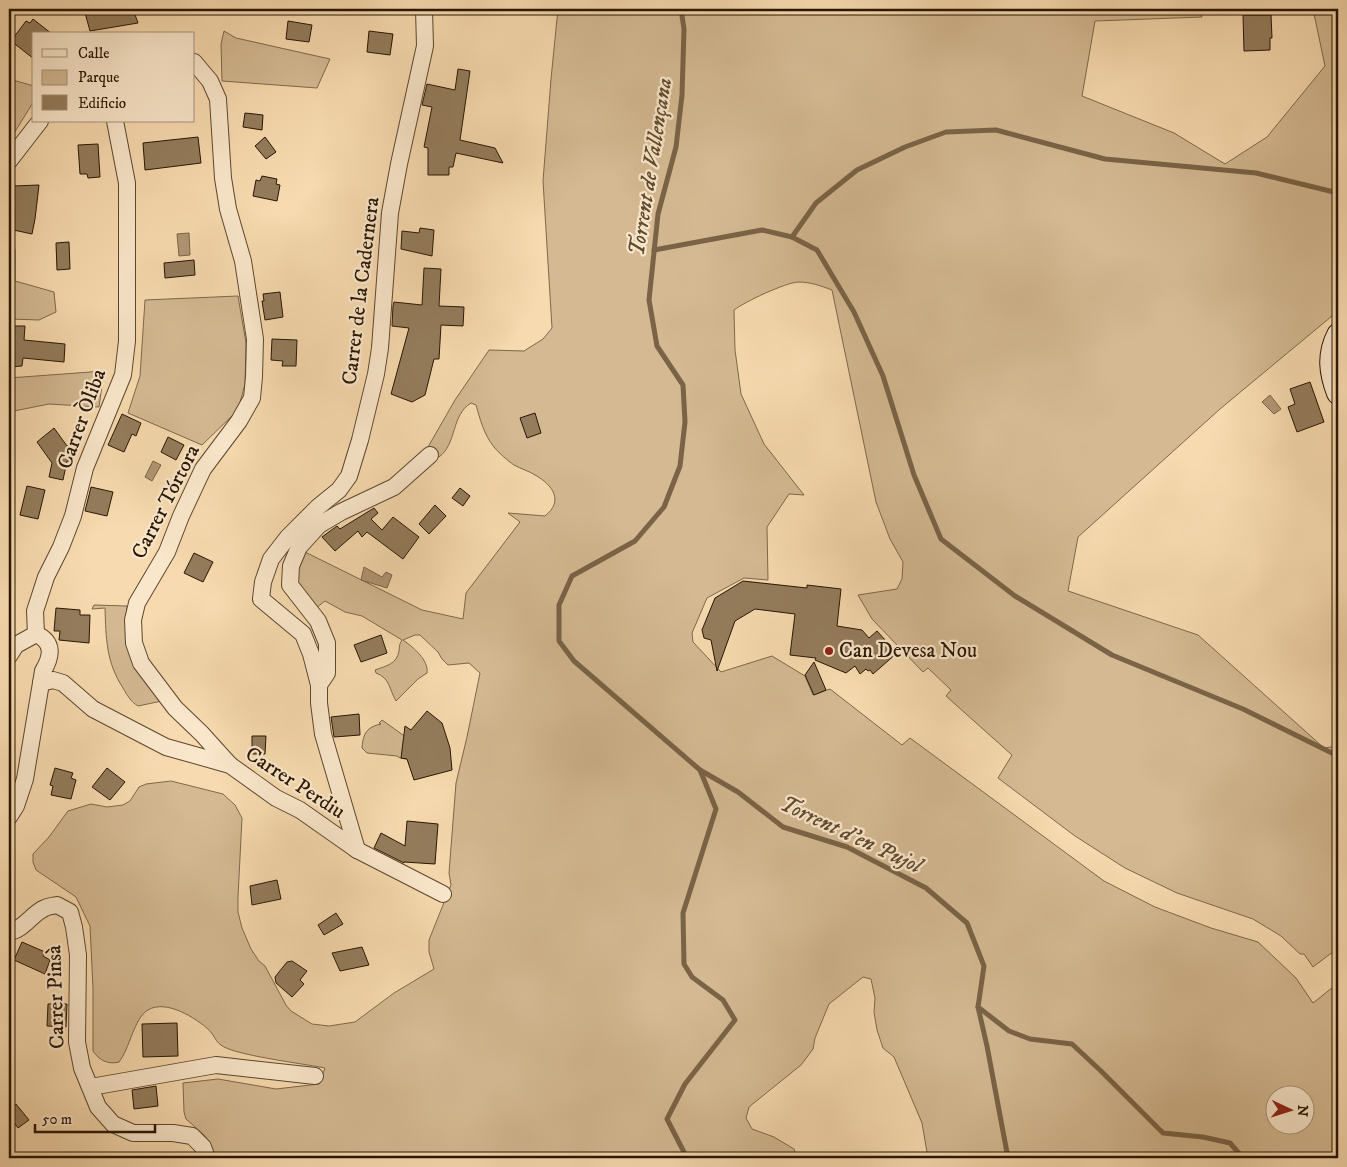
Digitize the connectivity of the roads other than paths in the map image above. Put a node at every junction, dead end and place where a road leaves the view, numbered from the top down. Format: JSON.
{"nodes":[{"id":1,"x":424,"y":9,"type":"edge"},
{"id":2,"x":195,"y":63,"type":"edge"},
{"id":3,"x":39,"y":122,"type":"edge"},
{"id":4,"x":115,"y":122,"type":"edge"},
{"id":5,"x":9,"y":161,"type":"edge"},
{"id":6,"x":1338,"y":335,"type":"edge"},
{"id":7,"x":1338,"y":393,"type":"edge"},
{"id":8,"x":430,"y":455,"type":"dead end"},
{"id":9,"x":36,"y":634,"type":"junction"},
{"id":10,"x":9,"y":656,"type":"edge"},
{"id":11,"x":41,"y":684,"type":"junction"},
{"id":12,"x":318,"y":685,"type":"junction"},
{"id":13,"x":230,"y":765,"type":"junction"},
{"id":14,"x":9,"y":817,"type":"edge"},
{"id":15,"x":357,"y":850,"type":"junction"},
{"id":16,"x":443,"y":894,"type":"dead end"},
{"id":17,"x":9,"y":932,"type":"edge"},
{"id":18,"x":315,"y":1076,"type":"dead end"},
{"id":19,"x":91,"y":1087,"type":"junction"},
{"id":20,"x":206,"y":1158,"type":"edge"}],
"edges":[{"from":1,"to":12,"type":"street","name":"Carrer de la Cadernera"},
{"from":2,"to":13,"type":"street","name":"Carrer Tórtora"},
{"from":3,"to":5,"type":"street"},
{"from":4,"to":9,"type":"street","name":"Carrer Òliba"},
{"from":6,"to":7,"type":"street"},
{"from":8,"to":12,"type":"street"},
{"from":9,"to":10,"type":"street"},
{"from":9,"to":11,"type":"street"},
{"from":11,"to":13,"type":"street","name":"Carrer Perdiu"},
{"from":11,"to":14,"type":"street"},
{"from":12,"to":15,"type":"street","name":"Carrer de la Cadernera"},
{"from":13,"to":15,"type":"street","name":"Carrer Perdiu"},
{"from":15,"to":16,"type":"street","name":"Carrer Perdiu"},
{"from":17,"to":19,"type":"street","name":"Carrer Pinsà"},
{"from":18,"to":19,"type":"street"},
{"from":19,"to":20,"type":"street","name":"Carrer Pinsà"}]}
